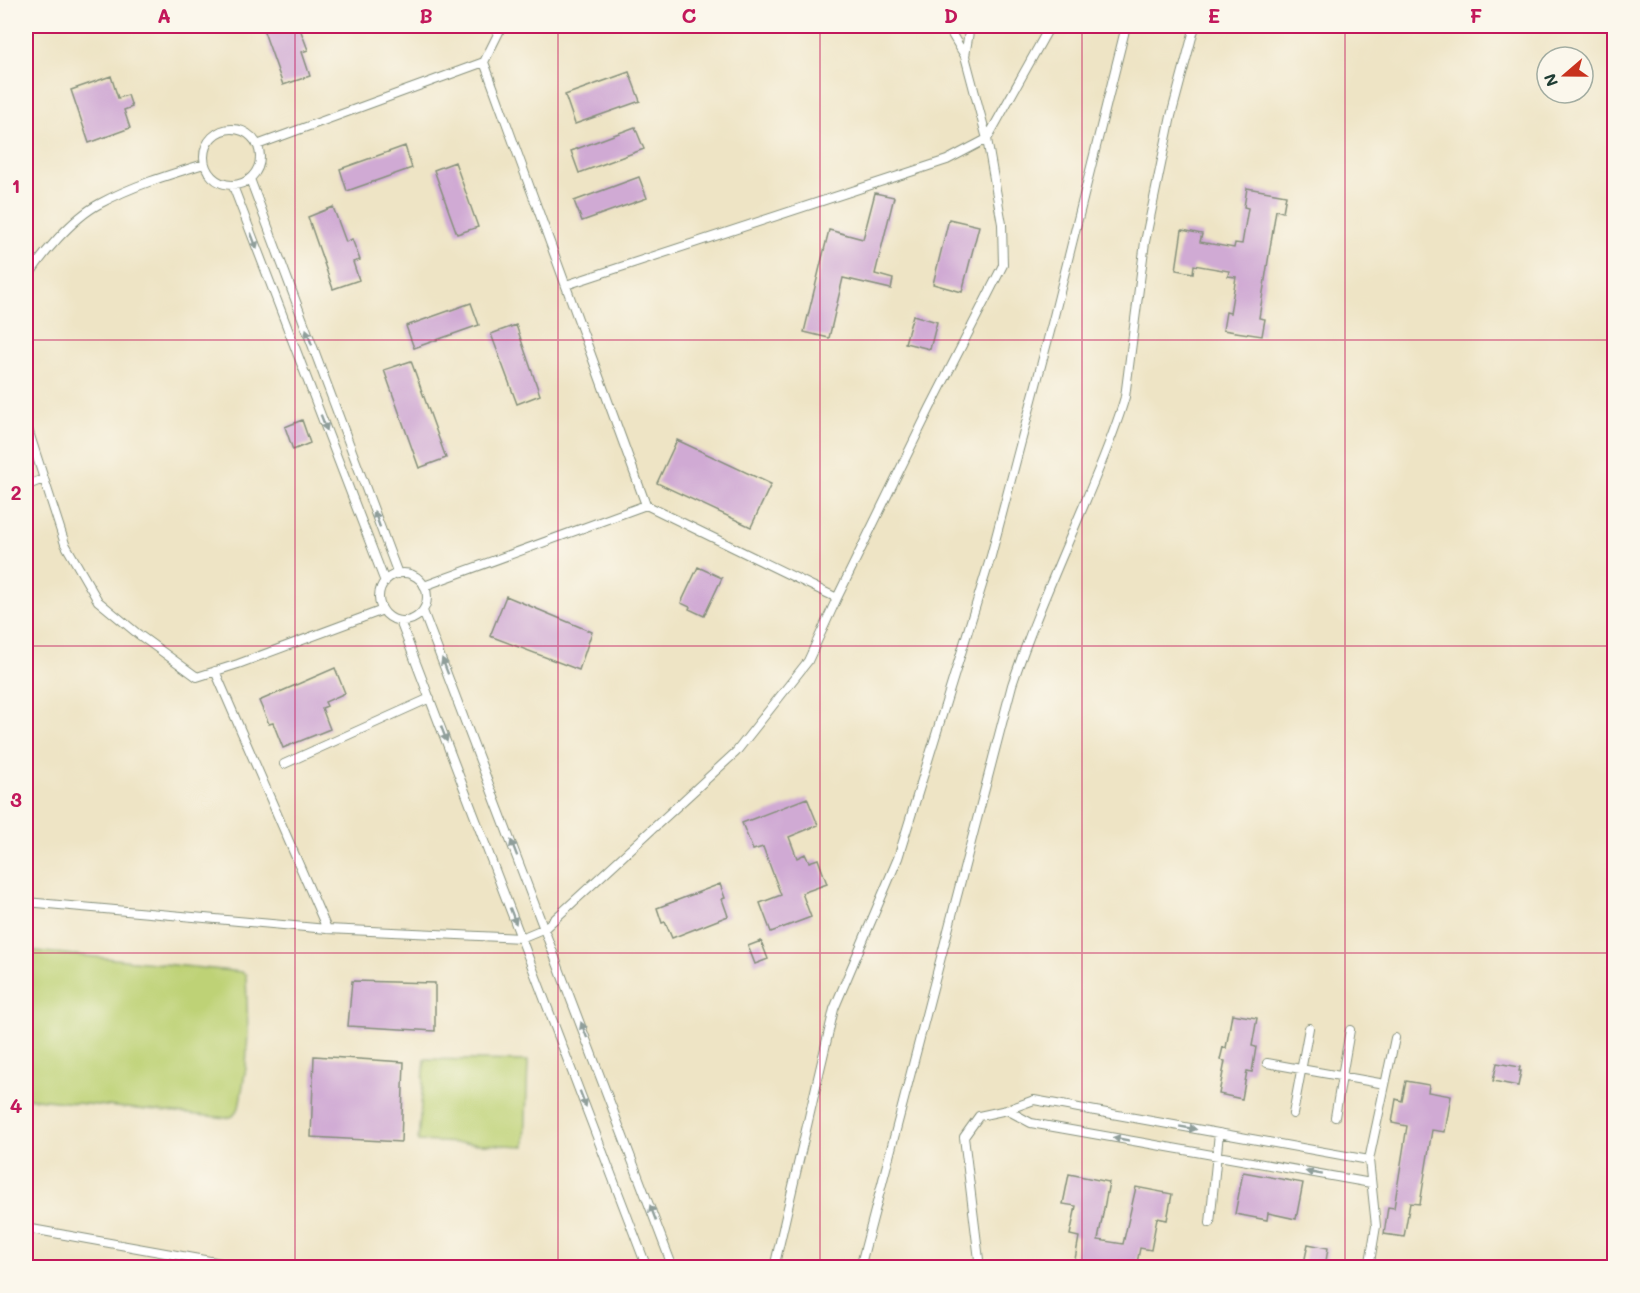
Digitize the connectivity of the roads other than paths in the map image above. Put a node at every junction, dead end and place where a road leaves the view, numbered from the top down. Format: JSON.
{"nodes":[{"id":1,"x":502,"y":26,"type":"edge"},
{"id":2,"x":946,"y":26,"type":"edge"},
{"id":3,"x":970,"y":26,"type":"edge"},
{"id":4,"x":1050,"y":26,"type":"edge"},
{"id":5,"x":1126,"y":26,"type":"edge"},
{"id":6,"x":1195,"y":26,"type":"edge"},
{"id":7,"x":965,"y":56,"type":"junction"},
{"id":8,"x":484,"y":62,"type":"junction"},
{"id":9,"x":987,"y":139,"type":"junction"},
{"id":10,"x":257,"y":145,"type":"junction"},
{"id":11,"x":204,"y":164,"type":"junction"},
{"id":12,"x":250,"y":179,"type":"junction"},
{"id":13,"x":233,"y":186,"type":"junction"},
{"id":14,"x":26,"y":280,"type":"edge"},
{"id":15,"x":566,"y":285,"type":"junction"},
{"id":16,"x":26,"y":423,"type":"edge"},
{"id":17,"x":43,"y":479,"type":"junction"},
{"id":18,"x":26,"y":486,"type":"edge"},
{"id":19,"x":646,"y":505,"type":"junction"},
{"id":20,"x":398,"y":574,"type":"junction"},
{"id":21,"x":385,"y":582,"type":"junction"},
{"id":22,"x":424,"y":586,"type":"junction"},
{"id":23,"x":837,"y":598,"type":"junction"},
{"id":24,"x":383,"y":610,"type":"junction"},
{"id":25,"x":423,"y":611,"type":"junction"},
{"id":26,"x":400,"y":621,"type":"junction"},
{"id":27,"x":215,"y":671,"type":"junction"},
{"id":28,"x":429,"y":698,"type":"junction"},
{"id":29,"x":284,"y":764,"type":"dead end"},
{"id":30,"x":26,"y":902,"type":"edge"},
{"id":31,"x":545,"y":928,"type":"junction"},
{"id":32,"x":327,"y":930,"type":"junction"},
{"id":33,"x":521,"y":938,"type":"junction"},
{"id":34,"x":1309,"y":1028,"type":"dead end"},
{"id":35,"x":1350,"y":1030,"type":"dead end"},
{"id":36,"x":1395,"y":1038,"type":"dead end"},
{"id":37,"x":1267,"y":1063,"type":"dead end"},
{"id":38,"x":1301,"y":1069,"type":"junction"},
{"id":39,"x":1342,"y":1077,"type":"junction"},
{"id":40,"x":1385,"y":1084,"type":"junction"},
{"id":41,"x":1007,"y":1110,"type":"junction"},
{"id":42,"x":1293,"y":1114,"type":"dead end"},
{"id":43,"x":1335,"y":1117,"type":"dead end"},
{"id":44,"x":1219,"y":1133,"type":"junction"},
{"id":45,"x":1217,"y":1156,"type":"junction"},
{"id":46,"x":1369,"y":1160,"type":"junction"},
{"id":47,"x":1371,"y":1183,"type":"junction"},
{"id":48,"x":1210,"y":1223,"type":"dead end"},
{"id":49,"x":26,"y":1228,"type":"edge"},
{"id":50,"x":1369,"y":1267,"type":"edge"},
{"id":51,"x":249,"y":1268,"type":"edge"},
{"id":52,"x":647,"y":1268,"type":"edge"},
{"id":53,"x":673,"y":1268,"type":"edge"},
{"id":54,"x":774,"y":1268,"type":"edge"},
{"id":55,"x":860,"y":1268,"type":"edge"},
{"id":56,"x":980,"y":1268,"type":"edge"},
{"id":57,"x":1374,"y":1268,"type":"edge"}],
"edges":[{"from":1,"to":8,"type":"lane"},
{"from":2,"to":7,"type":"lane"},
{"from":3,"to":7,"type":"lane"},
{"from":4,"to":9,"type":"lane"},
{"from":5,"to":54,"type":"lane"},
{"from":6,"to":55,"type":"lane"},
{"from":7,"to":9,"type":"lane"},
{"from":8,"to":10,"type":"lane"},
{"from":8,"to":15,"type":"lane"},
{"from":9,"to":15,"type":"lane"},
{"from":9,"to":23,"type":"lane"},
{"from":10,"to":11,"type":"lane"},
{"from":10,"to":12,"type":"lane"},
{"from":11,"to":13,"type":"lane"},
{"from":11,"to":14,"type":"lane"},
{"from":12,"to":13,"type":"lane"},
{"from":20,"to":12,"type":"lane","one_way":true},
{"from":13,"to":21,"type":"lane","one_way":true},
{"from":15,"to":19,"type":"lane"},
{"from":16,"to":17,"type":"lane"},
{"from":17,"to":18,"type":"lane"},
{"from":17,"to":27,"type":"lane"},
{"from":19,"to":22,"type":"lane"},
{"from":19,"to":23,"type":"lane"},
{"from":20,"to":21,"type":"lane"},
{"from":20,"to":22,"type":"lane"},
{"from":21,"to":24,"type":"lane"},
{"from":22,"to":25,"type":"lane"},
{"from":23,"to":31,"type":"lane"},
{"from":24,"to":26,"type":"lane"},
{"from":24,"to":27,"type":"lane"},
{"from":25,"to":26,"type":"lane"},
{"from":31,"to":25,"type":"lane","one_way":true},
{"from":26,"to":28,"type":"lane"},
{"from":27,"to":32,"type":"lane"},
{"from":28,"to":29,"type":"lane"},
{"from":28,"to":33,"type":"lane","one_way":true},
{"from":30,"to":32,"type":"lane"},
{"from":31,"to":33,"type":"lane"},
{"from":53,"to":31,"type":"lane","one_way":true},
{"from":32,"to":33,"type":"lane"},
{"from":33,"to":52,"type":"lane","one_way":true},
{"from":34,"to":38,"type":"lane"},
{"from":35,"to":39,"type":"lane"},
{"from":36,"to":40,"type":"lane"},
{"from":37,"to":38,"type":"lane"},
{"from":38,"to":39,"type":"lane"},
{"from":38,"to":42,"type":"lane"},
{"from":39,"to":40,"type":"lane"},
{"from":39,"to":43,"type":"lane"},
{"from":40,"to":46,"type":"lane"},
{"from":41,"to":44,"type":"lane","one_way":true},
{"from":45,"to":41,"type":"lane","one_way":true},
{"from":41,"to":56,"type":"lane"},
{"from":44,"to":45,"type":"lane"},
{"from":44,"to":46,"type":"lane"},
{"from":47,"to":45,"type":"lane","one_way":true},
{"from":45,"to":48,"type":"lane"},
{"from":46,"to":47,"type":"lane"},
{"from":47,"to":50,"type":"lane"},
{"from":49,"to":51,"type":"lane"},
{"from":50,"to":57,"type":"lane"}]}
